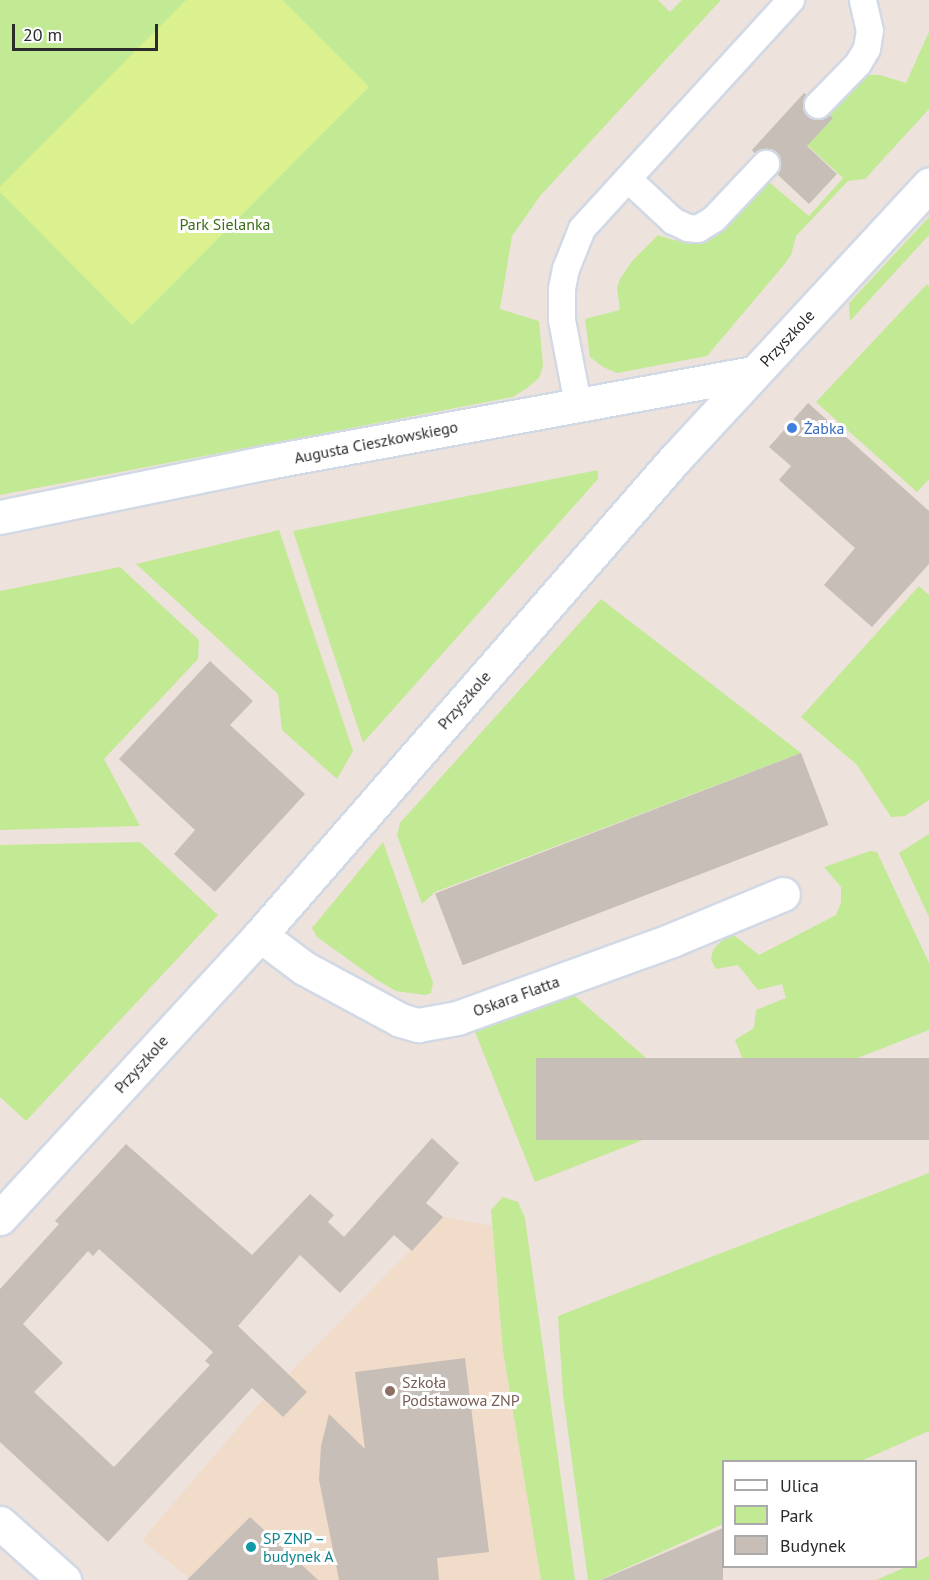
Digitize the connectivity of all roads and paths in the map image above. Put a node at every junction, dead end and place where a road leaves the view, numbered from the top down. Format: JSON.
{"nodes":[{"id":1,"x":791,"y":0,"type":"edge"},
{"id":2,"x":863,"y":0,"type":"edge"},
{"id":3,"x":818,"y":105,"type":"dead end"},
{"id":4,"x":766,"y":164,"type":"dead end"},
{"id":5,"x":628,"y":179,"type":"junction"},
{"id":6,"x":929,"y":185,"type":"edge"},
{"id":7,"x":754,"y":373,"type":"junction"},
{"id":8,"x":578,"y":404,"type":"junction"},
{"id":9,"x":0,"y":517,"type":"edge"},
{"id":10,"x":783,"y":894,"type":"dead end"},
{"id":11,"x":260,"y":935,"type":"junction"},
{"id":12,"x":0,"y":1218,"type":"edge"},
{"id":13,"x":0,"y":1523,"type":"edge"},
{"id":14,"x":64,"y":1580,"type":"edge"}],
"edges":[{"from":1,"to":5,"type":"lane"},
{"from":2,"to":3,"type":"lane"},
{"from":4,"to":5,"type":"lane"},
{"from":5,"to":8,"type":"lane"},
{"from":6,"to":7,"type":"street","name":"Przyszkole"},
{"from":7,"to":8,"type":"street","name":"Augusta Cieszkowskiego"},
{"from":7,"to":11,"type":"street","name":"Przyszkole"},
{"from":8,"to":9,"type":"street","name":"Augusta Cieszkowskiego"},
{"from":10,"to":11,"type":"street","name":"Oskara Flatta"},
{"from":11,"to":12,"type":"street","name":"Przyszkole"},
{"from":13,"to":14,"type":"street"}]}
